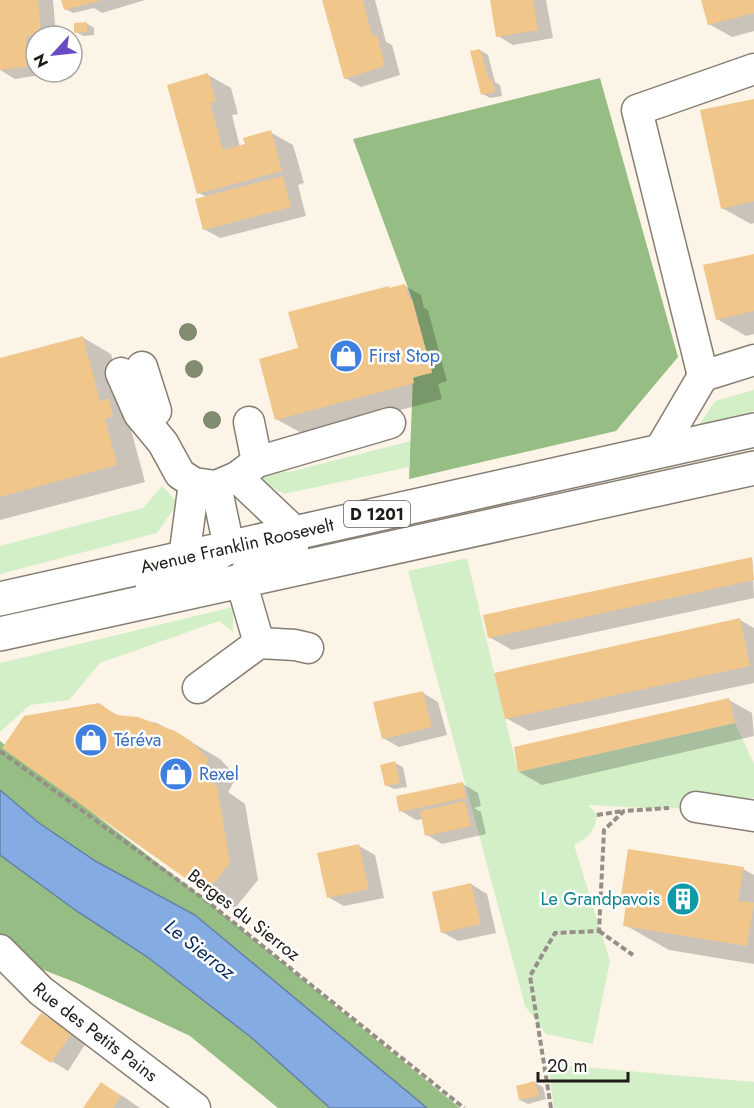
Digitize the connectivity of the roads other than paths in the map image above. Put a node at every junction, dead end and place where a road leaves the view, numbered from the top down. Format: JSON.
{"nodes":[{"id":1,"x":754,"y":69,"type":"edge"},
{"id":2,"x":754,"y":360,"type":"edge"},
{"id":3,"x":132,"y":370,"type":"dead end"},
{"id":4,"x":703,"y":376,"type":"junction"},
{"id":5,"x":249,"y":422,"type":"dead end"},
{"id":6,"x":390,"y":423,"type":"dead end"},
{"id":7,"x":754,"y":430,"type":"edge"},
{"id":8,"x":659,"y":451,"type":"junction"},
{"id":9,"x":754,"y":468,"type":"edge"},
{"id":10,"x":226,"y":477,"type":"junction"},
{"id":11,"x":411,"y":507,"type":"junction"},
{"id":12,"x":296,"y":533,"type":"junction"},
{"id":13,"x":229,"y":547,"type":"junction"},
{"id":14,"x":184,"y":558,"type":"junction"},
{"id":15,"x":241,"y":581,"type":"junction"},
{"id":16,"x":0,"y":599,"type":"edge"},
{"id":17,"x":60,"y":621,"type":"junction"},
{"id":18,"x":0,"y":634,"type":"edge"},
{"id":19,"x":259,"y":644,"type":"junction"},
{"id":20,"x":308,"y":648,"type":"dead end"},
{"id":21,"x":198,"y":688,"type":"dead end"},
{"id":22,"x":696,"y":807,"type":"road end"},
{"id":23,"x":754,"y":816,"type":"edge"},
{"id":24,"x":0,"y":950,"type":"edge"},
{"id":25,"x":195,"y":1108,"type":"edge"}],
"edges":[{"from":1,"to":4,"type":"street"},
{"from":2,"to":4,"type":"street"},
{"from":3,"to":10,"type":"street"},
{"from":4,"to":8,"type":"street"},
{"from":5,"to":10,"type":"street"},
{"from":6,"to":10,"type":"street"},
{"from":7,"to":8,"type":"main road","name":"Avenue Franklin Roosevelt","number":"D 1201"},
{"from":8,"to":11,"type":"main road","name":"Avenue Franklin Roosevelt","number":"D 1201"},
{"from":9,"to":15,"type":"main road","name":"Avenue Franklin Roosevelt","number":"D 1201"},
{"from":10,"to":12,"type":"street"},
{"from":10,"to":13,"type":"street"},
{"from":10,"to":14,"type":"street"},
{"from":11,"to":12,"type":"main road","name":"Avenue Franklin Roosevelt","number":"D 1201"},
{"from":11,"to":15,"type":"street"},
{"from":12,"to":13,"type":"main road","name":"Avenue Franklin Roosevelt","number":"D 1201"},
{"from":13,"to":14,"type":"main road","name":"Avenue Franklin Roosevelt","number":"D 1201"},
{"from":13,"to":17,"type":"street"},
{"from":14,"to":16,"type":"main road","name":"Avenue Franklin Roosevelt","number":"D 1201"},
{"from":15,"to":17,"type":"main road","name":"Avenue Franklin Roosevelt","number":"D 1201"},
{"from":15,"to":19,"type":"street"},
{"from":17,"to":18,"type":"main road","name":"Avenue Franklin Roosevelt","number":"D 1201"},
{"from":19,"to":20,"type":"street"},
{"from":19,"to":21,"type":"street"},
{"from":22,"to":23,"type":"street"},
{"from":24,"to":25,"type":"street","name":"Rue des Petits Pains"}]}
